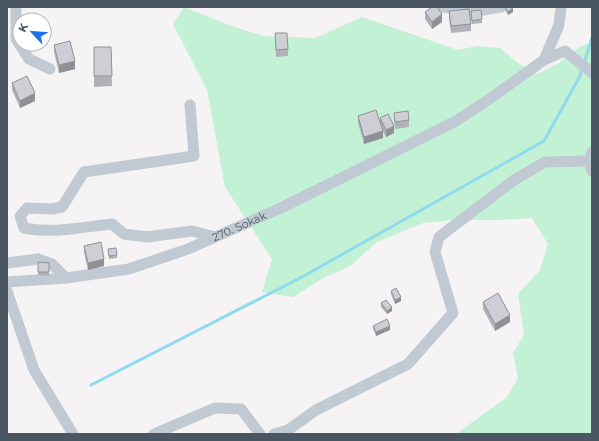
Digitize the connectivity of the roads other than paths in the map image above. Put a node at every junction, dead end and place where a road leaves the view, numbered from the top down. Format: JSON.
{"nodes":[{"id":1,"x":16,"y":7,"type":"edge"},
{"id":2,"x":443,"y":7,"type":"edge"},
{"id":3,"x":502,"y":7,"type":"edge"},
{"id":4,"x":561,"y":7,"type":"edge"},
{"id":5,"x":544,"y":60,"type":"junction"},
{"id":6,"x":50,"y":69,"type":"dead end"},
{"id":7,"x":592,"y":73,"type":"edge"},
{"id":8,"x":190,"y":105,"type":"dead end"},
{"id":9,"x":591,"y":161,"type":"edge"},
{"id":10,"x":216,"y":237,"type":"junction"},
{"id":11,"x":7,"y":263,"type":"edge"},
{"id":12,"x":66,"y":278,"type":"junction"},
{"id":13,"x":7,"y":282,"type":"edge"},
{"id":14,"x":7,"y":291,"type":"edge"},
{"id":15,"x":73,"y":434,"type":"edge"},
{"id":16,"x":154,"y":434,"type":"edge"},
{"id":17,"x":260,"y":434,"type":"edge"},
{"id":18,"x":274,"y":434,"type":"edge"}],
"edges":[{"from":1,"to":6,"type":"street"},
{"from":2,"to":3,"type":"street"},
{"from":4,"to":5,"type":"street"},
{"from":5,"to":7,"type":"street","name":"270. Sokak"},
{"from":5,"to":10,"type":"street","name":"270. Sokak"},
{"from":8,"to":10,"type":"street"},
{"from":9,"to":18,"type":"street"},
{"from":10,"to":12,"type":"street","name":"270. Sokak"},
{"from":11,"to":12,"type":"street"},
{"from":12,"to":13,"type":"street","name":"270. Sokak"},
{"from":14,"to":15,"type":"street"},
{"from":16,"to":17,"type":"street"}]}
